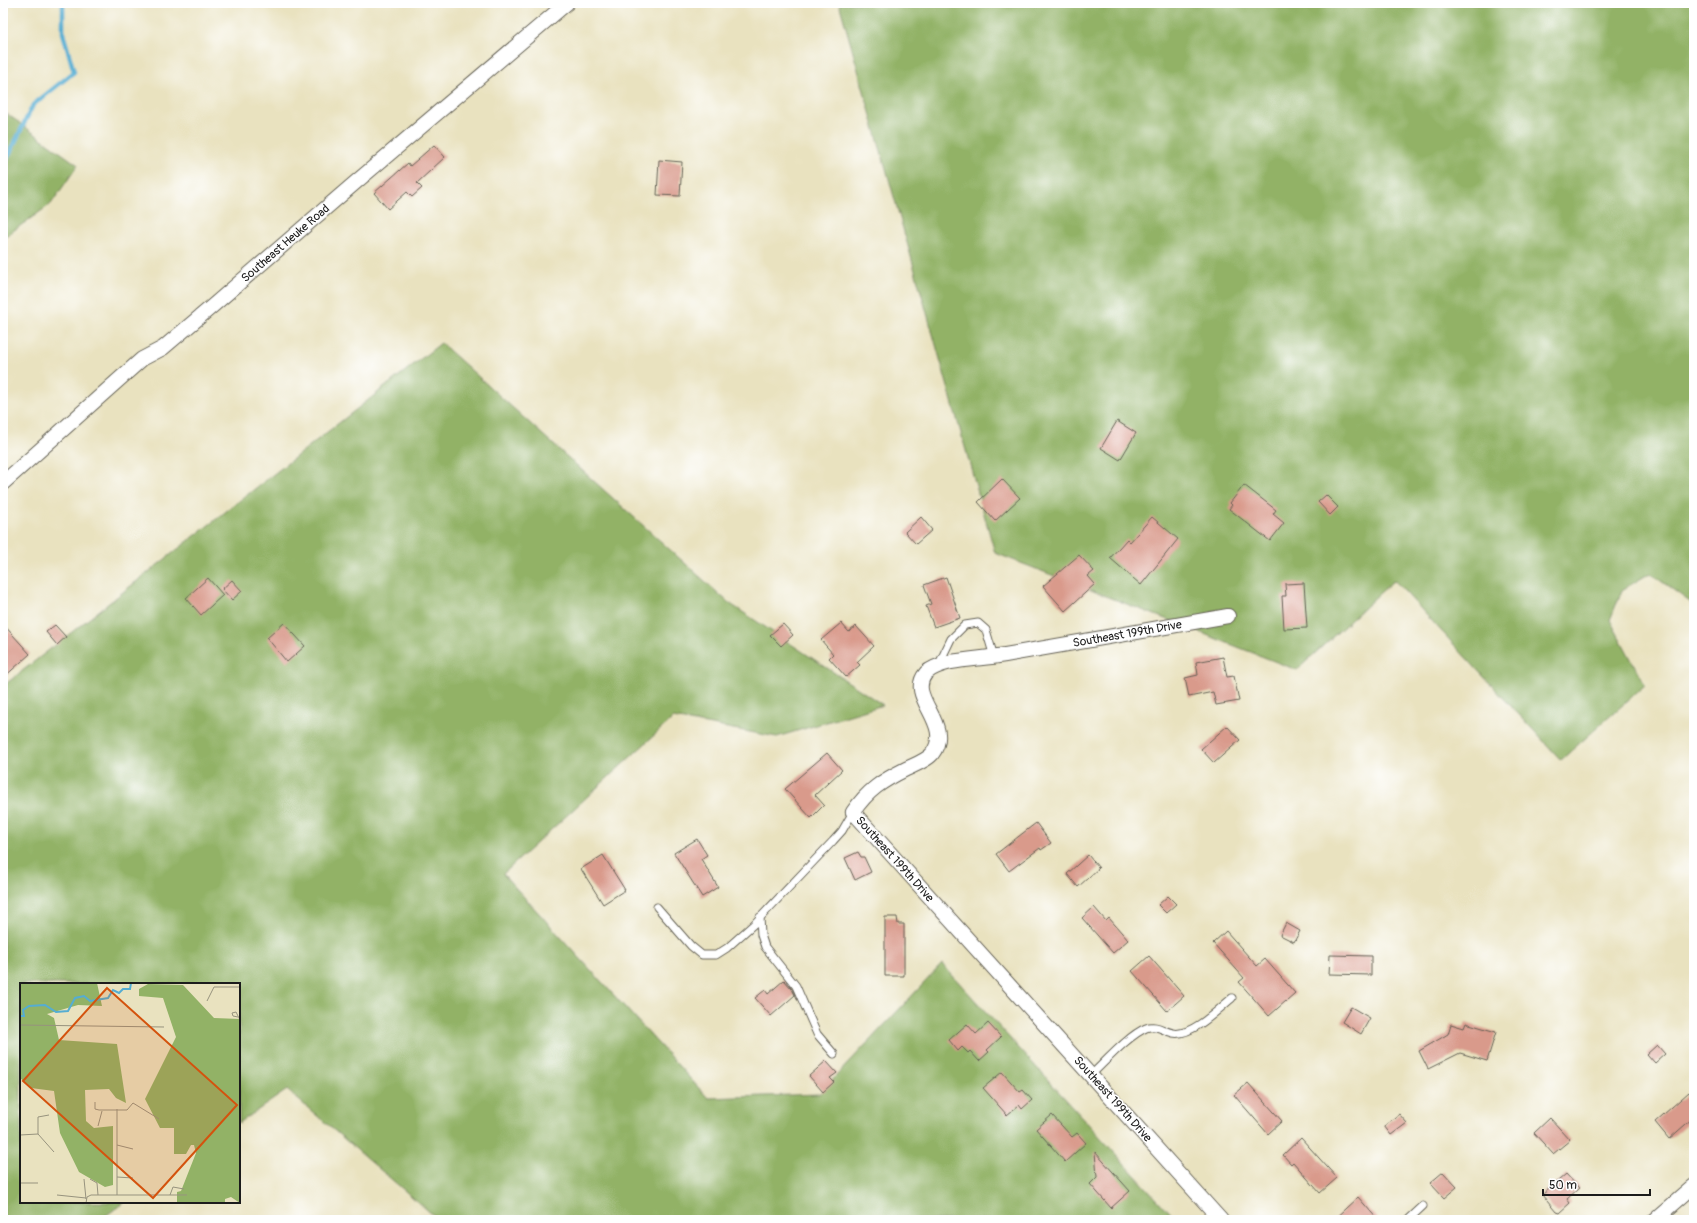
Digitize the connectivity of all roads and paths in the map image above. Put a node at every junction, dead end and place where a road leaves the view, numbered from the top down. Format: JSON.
{"nodes":[{"id":1,"x":567,"y":3,"type":"edge"},
{"id":2,"x":3,"y":483,"type":"edge"},
{"id":3,"x":1228,"y":616,"type":"dead end"},
{"id":4,"x":994,"y":657,"type":"junction"},
{"id":5,"x":938,"y":666,"type":"junction"},
{"id":6,"x":853,"y":812,"type":"junction"},
{"id":7,"x":657,"y":908,"type":"dead end"},
{"id":8,"x":760,"y":917,"type":"junction"},
{"id":9,"x":1232,"y":998,"type":"dead end"},
{"id":10,"x":834,"y":1054,"type":"dead end"},
{"id":11,"x":1090,"y":1075,"type":"junction"},
{"id":12,"x":1694,"y":1186,"type":"edge"},
{"id":13,"x":1423,"y":1206,"type":"dead end"},
{"id":14,"x":1221,"y":1220,"type":"edge"},
{"id":15,"x":1408,"y":1220,"type":"edge"},
{"id":16,"x":1655,"y":1220,"type":"edge"}],
"edges":[{"from":1,"to":2,"type":"street","name":"Southeast Heuke Road"},
{"from":3,"to":4,"type":"street","name":"Southeast 199th Drive"},
{"from":4,"to":5,"type":"street","name":"Southeast 199th Drive"},
{"from":4,"to":5,"type":"lane"},
{"from":5,"to":6,"type":"street","name":"Southeast 199th Drive"},
{"from":6,"to":8,"type":"lane"},
{"from":6,"to":11,"type":"street","name":"Southeast 199th Drive"},
{"from":7,"to":8,"type":"lane"},
{"from":8,"to":10,"type":"lane"},
{"from":9,"to":11,"type":"lane"},
{"from":11,"to":14,"type":"street","name":"Southeast 199th Drive"},
{"from":12,"to":16,"type":"street"},
{"from":13,"to":15,"type":"lane"}]}
